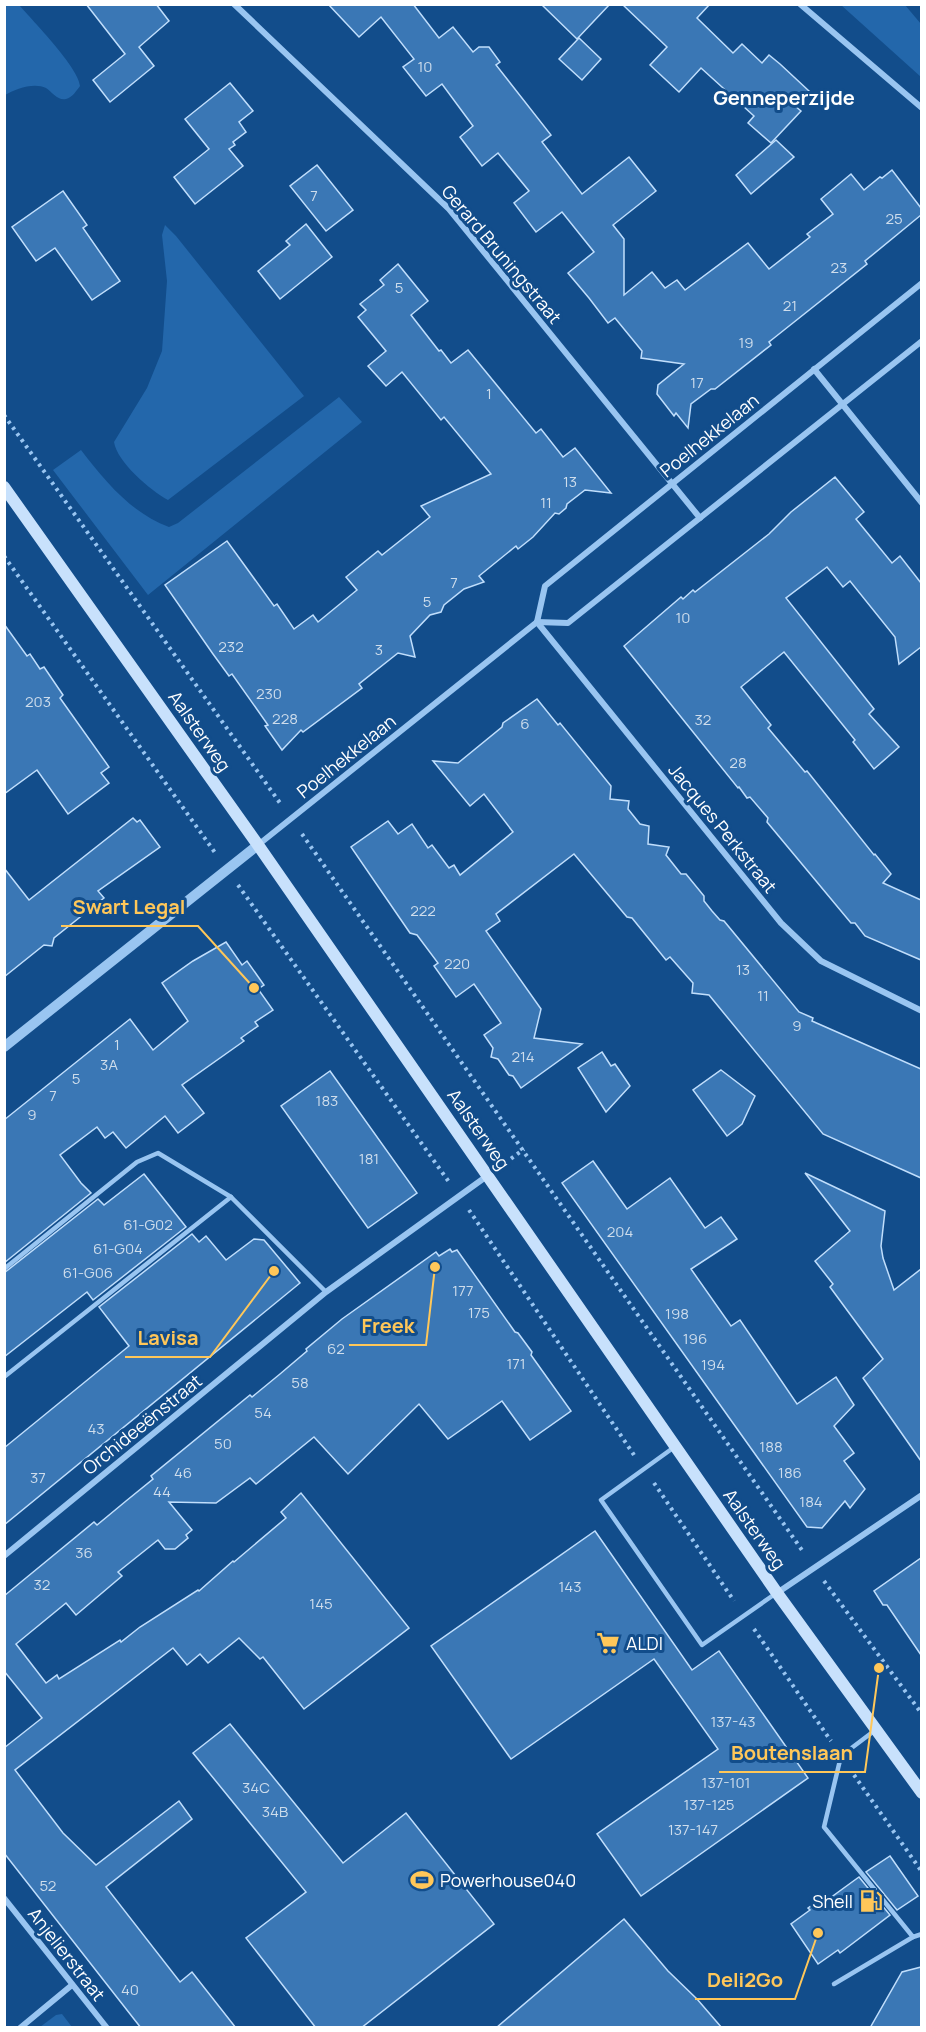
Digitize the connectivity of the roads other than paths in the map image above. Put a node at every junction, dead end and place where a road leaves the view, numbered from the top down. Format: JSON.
{"nodes":[{"id":1,"x":234,"y":4,"type":"edge"},
{"id":2,"x":800,"y":4,"type":"edge"},
{"id":3,"x":921,"y":108,"type":"edge"},
{"id":4,"x":921,"y":283,"type":"edge"},
{"id":5,"x":921,"y":341,"type":"edge"},
{"id":6,"x":814,"y":369,"type":"junction"},
{"id":7,"x":842,"y":404,"type":"junction"},
{"id":8,"x":673,"y":483,"type":"junction"},
{"id":9,"x":4,"y":487,"type":"edge"},
{"id":10,"x":921,"y":503,"type":"edge"},
{"id":11,"x":700,"y":518,"type":"junction"},
{"id":12,"x":537,"y":622,"type":"junction"},
{"id":13,"x":258,"y":845,"type":"junction"},
{"id":14,"x":921,"y":1011,"type":"edge"},
{"id":15,"x":4,"y":1047,"type":"edge"},
{"id":16,"x":489,"y":1175,"type":"junction"},
{"id":17,"x":231,"y":1197,"type":"junction"},
{"id":18,"x":4,"y":1269,"type":"edge"},
{"id":19,"x":326,"y":1292,"type":"junction"},
{"id":20,"x":4,"y":1377,"type":"edge"},
{"id":21,"x":676,"y":1447,"type":"junction"},
{"id":22,"x":921,"y":1496,"type":"edge"},
{"id":23,"x":4,"y":1556,"type":"edge"},
{"id":24,"x":777,"y":1593,"type":"junction"},
{"id":25,"x":877,"y":1730,"type":"junction"},
{"id":26,"x":921,"y":1793,"type":"edge"},
{"id":27,"x":4,"y":1898,"type":"edge"},
{"id":28,"x":921,"y":1934,"type":"edge"},
{"id":29,"x":913,"y":1937,"type":"junction"},
{"id":30,"x":834,"y":1984,"type":"dead end"},
{"id":31,"x":72,"y":1985,"type":"junction"},
{"id":32,"x":20,"y":2028,"type":"edge"},
{"id":33,"x":107,"y":2028,"type":"edge"}],
"edges":[{"from":1,"to":8,"type":"street","name":"Gerard Bruningstraat"},
{"from":2,"to":3,"type":"street"},
{"from":4,"to":6,"type":"street","name":"Poelhekkelaan"},
{"from":5,"to":7,"type":"street"},
{"from":6,"to":7,"type":"street"},
{"from":6,"to":8,"type":"street","name":"Poelhekkelaan"},
{"from":7,"to":10,"type":"street"},
{"from":7,"to":11,"type":"street"},
{"from":8,"to":11,"type":"street","name":"Gerard Bruningstraat"},
{"from":8,"to":12,"type":"street","name":"Poelhekkelaan"},
{"from":9,"to":13,"type":"main road","name":"Aalsterweg"},
{"from":11,"to":12,"type":"street"},
{"from":12,"to":13,"type":"street","name":"Poelhekkelaan"},
{"from":12,"to":14,"type":"street","name":"Jacques Perkstraat"},
{"from":13,"to":15,"type":"street"},
{"from":13,"to":16,"type":"main road","name":"Aalsterweg"},
{"from":16,"to":19,"type":"street","name":"Orchideeënstraat"},
{"from":16,"to":21,"type":"main road","name":"Aalsterweg"},
{"from":17,"to":18,"type":"lane"},
{"from":17,"to":19,"type":"lane"},
{"from":17,"to":20,"type":"lane"},
{"from":19,"to":23,"type":"street","name":"Orchideeënstraat"},
{"from":21,"to":24,"type":"main road","name":"Aalsterweg"},
{"from":21,"to":24,"type":"lane"},
{"from":22,"to":24,"type":"street"},
{"from":24,"to":25,"type":"main road","name":"Aalsterweg"},
{"from":25,"to":26,"type":"main road","name":"Aalsterweg"},
{"from":25,"to":29,"type":"lane"},
{"from":27,"to":31,"type":"street","name":"Anjelierstraat"},
{"from":28,"to":29,"type":"lane"},
{"from":29,"to":30,"type":"lane"},
{"from":31,"to":32,"type":"street"},
{"from":31,"to":33,"type":"street","name":"Anjelierstraat"}]}
